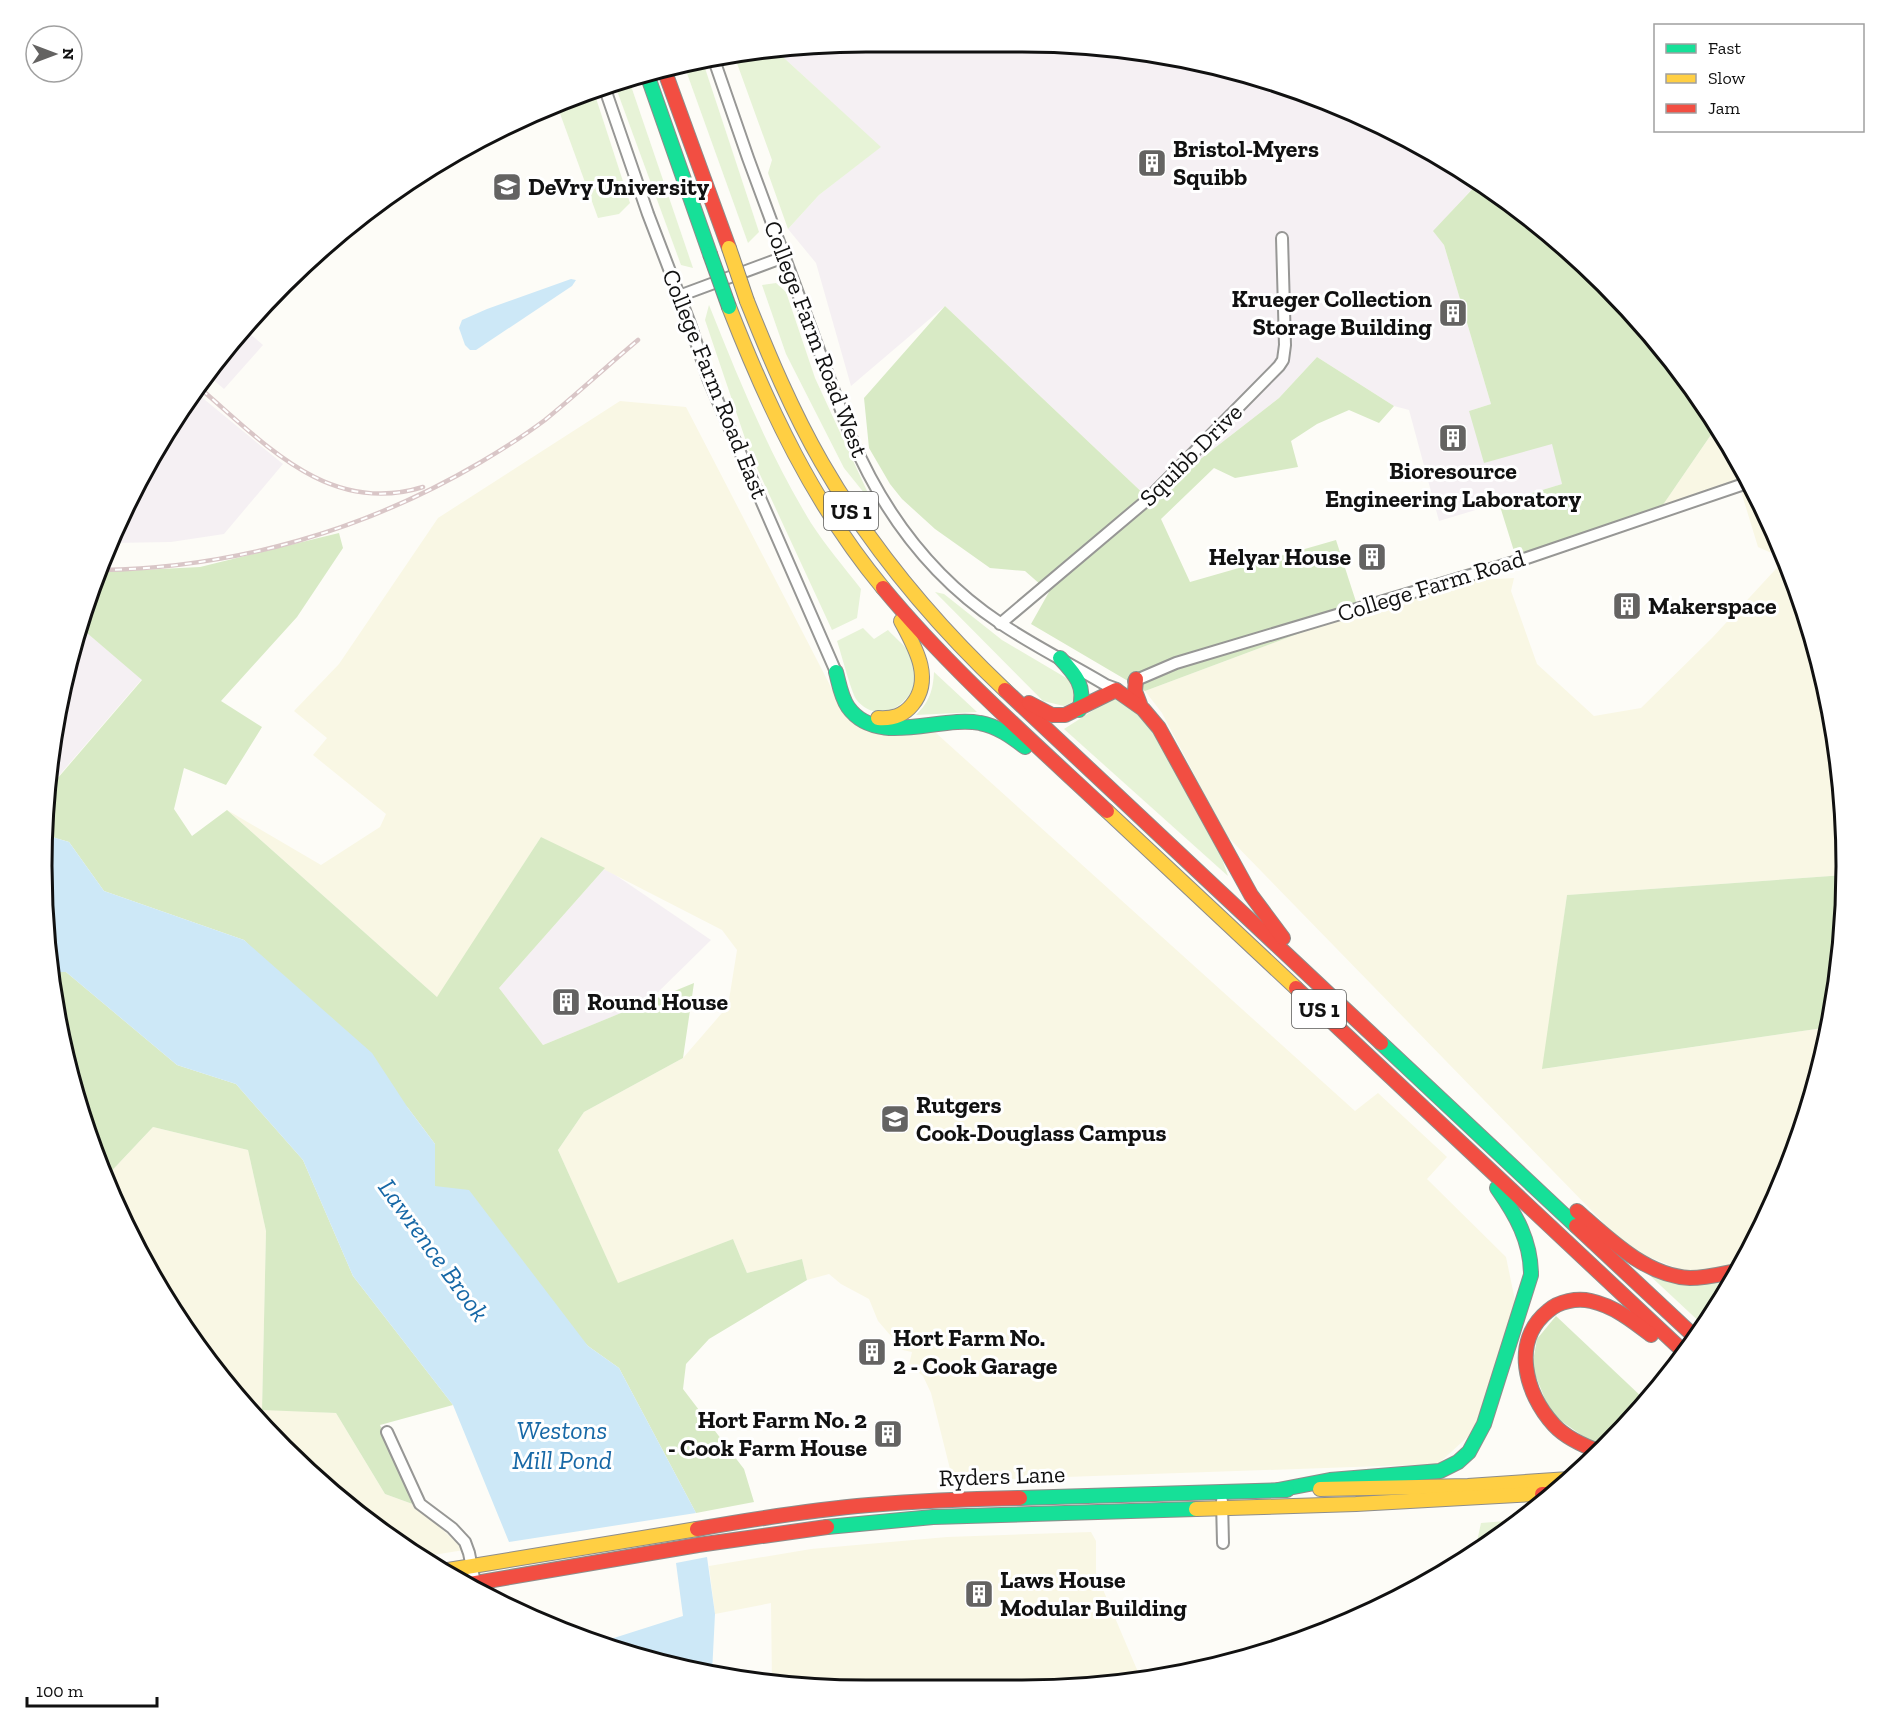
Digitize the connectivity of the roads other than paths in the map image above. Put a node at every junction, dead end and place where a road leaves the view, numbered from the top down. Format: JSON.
{"nodes":[{"id":1,"x":716,"y":67,"type":"edge"},
{"id":2,"x":667,"y":77,"type":"edge"},
{"id":3,"x":650,"y":82,"type":"edge"},
{"id":4,"x":607,"y":95,"type":"edge"},
{"id":5,"x":1282,"y":238,"type":"dead end"},
{"id":6,"x":784,"y":257,"type":"junction"},
{"id":7,"x":679,"y":296,"type":"junction"},
{"id":8,"x":1740,"y":485,"type":"edge"},
{"id":9,"x":880,"y":585,"type":"junction"},
{"id":10,"x":1000,"y":624,"type":"junction"},
{"id":11,"x":1060,"y":658,"type":"junction"},
{"id":12,"x":836,"y":672,"type":"junction"},
{"id":13,"x":1136,"y":679,"type":"junction"},
{"id":14,"x":1003,"y":688,"type":"junction"},
{"id":15,"x":1116,"y":690,"type":"junction"},
{"id":16,"x":1140,"y":704,"type":"junction"},
{"id":17,"x":1079,"y":710,"type":"junction"},
{"id":18,"x":1085,"y":789,"type":"junction"},
{"id":19,"x":1330,"y":996,"type":"junction"},
{"id":20,"x":1482,"y":1139,"type":"junction"},
{"id":21,"x":1471,"y":1152,"type":"junction"},
{"id":22,"x":1727,"y":1273,"type":"edge"},
{"id":23,"x":1689,"y":1331,"type":"edge"},
{"id":24,"x":1678,"y":1347,"type":"edge"},
{"id":25,"x":1675,"y":1351,"type":"edge"},
{"id":26,"x":387,"y":1432,"type":"dead end"},
{"id":27,"x":1590,"y":1448,"type":"edge"},
{"id":28,"x":1556,"y":1480,"type":"edge"},
{"id":29,"x":1278,"y":1490,"type":"junction"},
{"id":30,"x":1222,"y":1492,"type":"junction"},
{"id":31,"x":1538,"y":1495,"type":"edge"},
{"id":32,"x":1222,"y":1509,"type":"junction"},
{"id":33,"x":1223,"y":1543,"type":"dead end"},
{"id":34,"x":472,"y":1566,"type":"junction"},
{"id":35,"x":456,"y":1569,"type":"edge"},
{"id":36,"x":471,"y":1577,"type":"edge"},
{"id":37,"x":480,"y":1582,"type":"edge"}],
"edges":[{"from":1,"to":6,"type":"street","name":"College Farm Road West"},
{"from":2,"to":14,"type":"main road","number":"US 1","bridge":true},
{"from":3,"to":9,"type":"main road","number":"US 1","bridge":true},
{"from":4,"to":7,"type":"street","name":"College Farm Road East"},
{"from":5,"to":10,"type":"street","name":"Squibb Drive"},
{"from":6,"to":7,"type":"street"},
{"from":6,"to":10,"type":"street","name":"College Farm Road West"},
{"from":7,"to":12,"type":"street","name":"College Farm Road East"},
{"from":8,"to":13,"type":"street","name":"College Farm Road"},
{"from":9,"to":12,"type":"main road"},
{"from":9,"to":18,"type":"main road","number":"US 1"},
{"from":10,"to":11,"type":"street","name":"College Farm Road West"},
{"from":11,"to":15,"type":"street","name":"College Farm Road West"},
{"from":11,"to":17,"type":"main road"},
{"from":12,"to":18,"type":"main road"},
{"from":13,"to":15,"type":"street","name":"College Farm Road"},
{"from":13,"to":16,"type":"main road"},
{"from":14,"to":17,"type":"main road"},
{"from":14,"to":19,"type":"main road","number":"US 1"},
{"from":15,"to":16,"type":"main road"},
{"from":15,"to":17,"type":"main road"},
{"from":16,"to":19,"type":"main road"},
{"from":18,"to":21,"type":"main road","number":"US 1"},
{"from":19,"to":20,"type":"main road","number":"US 1"},
{"from":20,"to":22,"type":"main road"},
{"from":20,"to":23,"type":"main road","number":"US 1"},
{"from":21,"to":24,"type":"main road","number":"US 1"},
{"from":21,"to":29,"type":"main road"},
{"from":25,"to":27,"type":"main road"},
{"from":26,"to":34,"type":"street"},
{"from":28,"to":29,"type":"main road","name":"Ryders Lane"},
{"from":29,"to":30,"type":"main road","name":"Ryders Lane"},
{"from":30,"to":32,"type":"street"},
{"from":30,"to":34,"type":"main road","name":"Ryders Lane"},
{"from":31,"to":32,"type":"main road","name":"Ryders Lane"},
{"from":32,"to":33,"type":"street"},
{"from":32,"to":37,"type":"main road","name":"Ryders Lane"},
{"from":34,"to":35,"type":"main road","name":"Ryders Lane"},
{"from":34,"to":36,"type":"street"}]}
